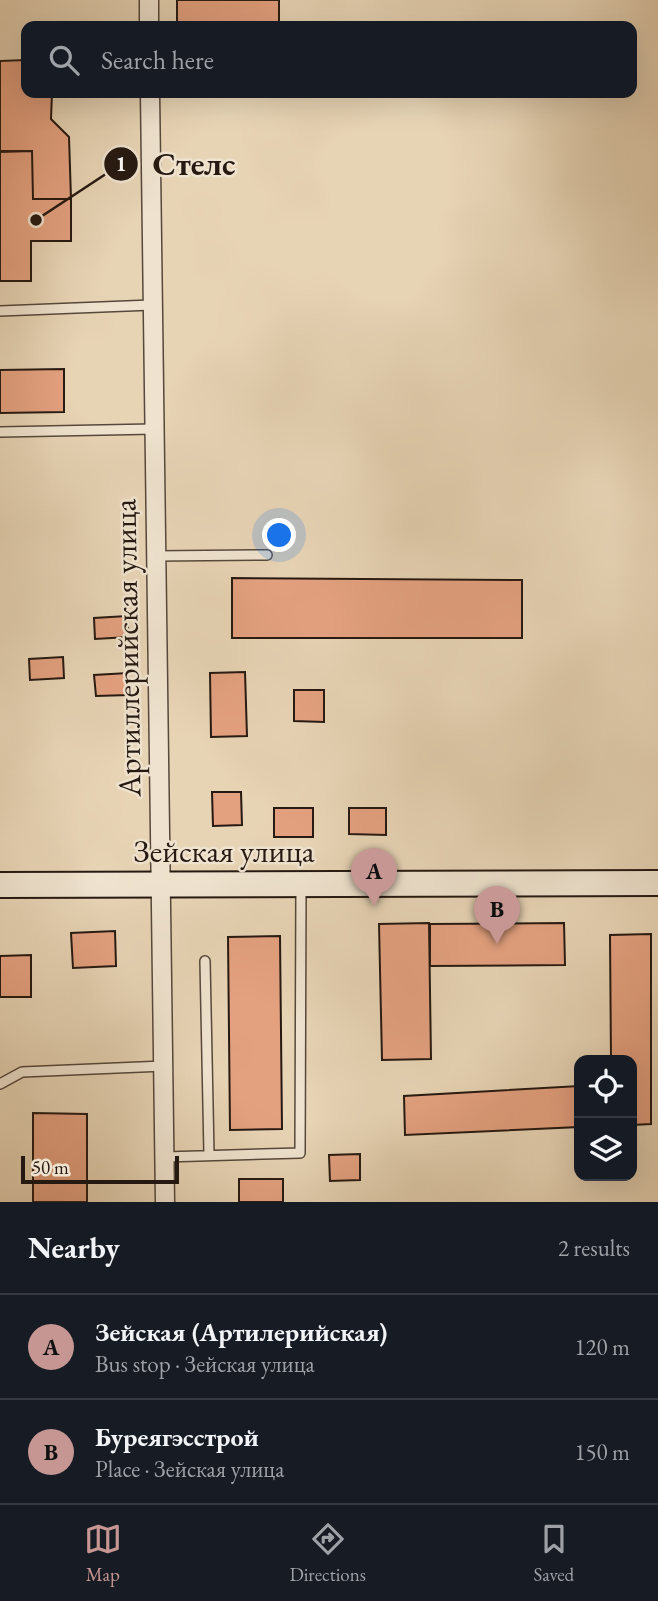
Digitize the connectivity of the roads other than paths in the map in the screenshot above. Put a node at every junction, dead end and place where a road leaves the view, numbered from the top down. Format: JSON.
{"nodes":[{"id":1,"x":149,"y":0,"type":"edge"},
{"id":2,"x":149,"y":21,"type":"edge"},
{"id":3,"x":150,"y":98,"type":"edge"},
{"id":4,"x":152,"y":306,"type":"junction"},
{"id":5,"x":0,"y":311,"type":"edge"},
{"id":6,"x":154,"y":429,"type":"junction"},
{"id":7,"x":0,"y":432,"type":"edge"},
{"id":8,"x":267,"y":555,"type":"dead end"},
{"id":9,"x":156,"y":556,"type":"junction"},
{"id":10,"x":658,"y":883,"type":"edge"},
{"id":11,"x":161,"y":884,"type":"junction"},
{"id":12,"x":301,"y":884,"type":"junction"},
{"id":13,"x":0,"y":885,"type":"edge"},
{"id":14,"x":205,"y":961,"type":"dead end"},
{"id":15,"x":164,"y":1066,"type":"junction"},
{"id":16,"x":0,"y":1084,"type":"edge"},
{"id":17,"x":209,"y":1154,"type":"junction"},
{"id":18,"x":165,"y":1157,"type":"junction"},
{"id":19,"x":165,"y":1202,"type":"edge"}],
"edges":[{"from":1,"to":2,"type":"street"},
{"from":3,"to":4,"type":"street","name":"Артиллерийская улица"},
{"from":4,"to":5,"type":"lane"},
{"from":4,"to":6,"type":"street","name":"Артиллерийская улица"},
{"from":6,"to":7,"type":"lane"},
{"from":6,"to":9,"type":"street","name":"Артиллерийская улица"},
{"from":8,"to":9,"type":"lane"},
{"from":9,"to":11,"type":"street","name":"Артиллерийская улица"},
{"from":10,"to":12,"type":"street","name":"Зейская улица"},
{"from":11,"to":12,"type":"street","name":"Зейская улица"},
{"from":11,"to":13,"type":"street","name":"Зейская улица"},
{"from":11,"to":15,"type":"street","name":"Артиллерийская улица"},
{"from":12,"to":17,"type":"lane"},
{"from":14,"to":17,"type":"lane"},
{"from":15,"to":16,"type":"lane"},
{"from":15,"to":18,"type":"street","name":"Артиллерийская улица"},
{"from":17,"to":18,"type":"lane"},
{"from":18,"to":19,"type":"street","name":"Артиллерийская улица"}]}
